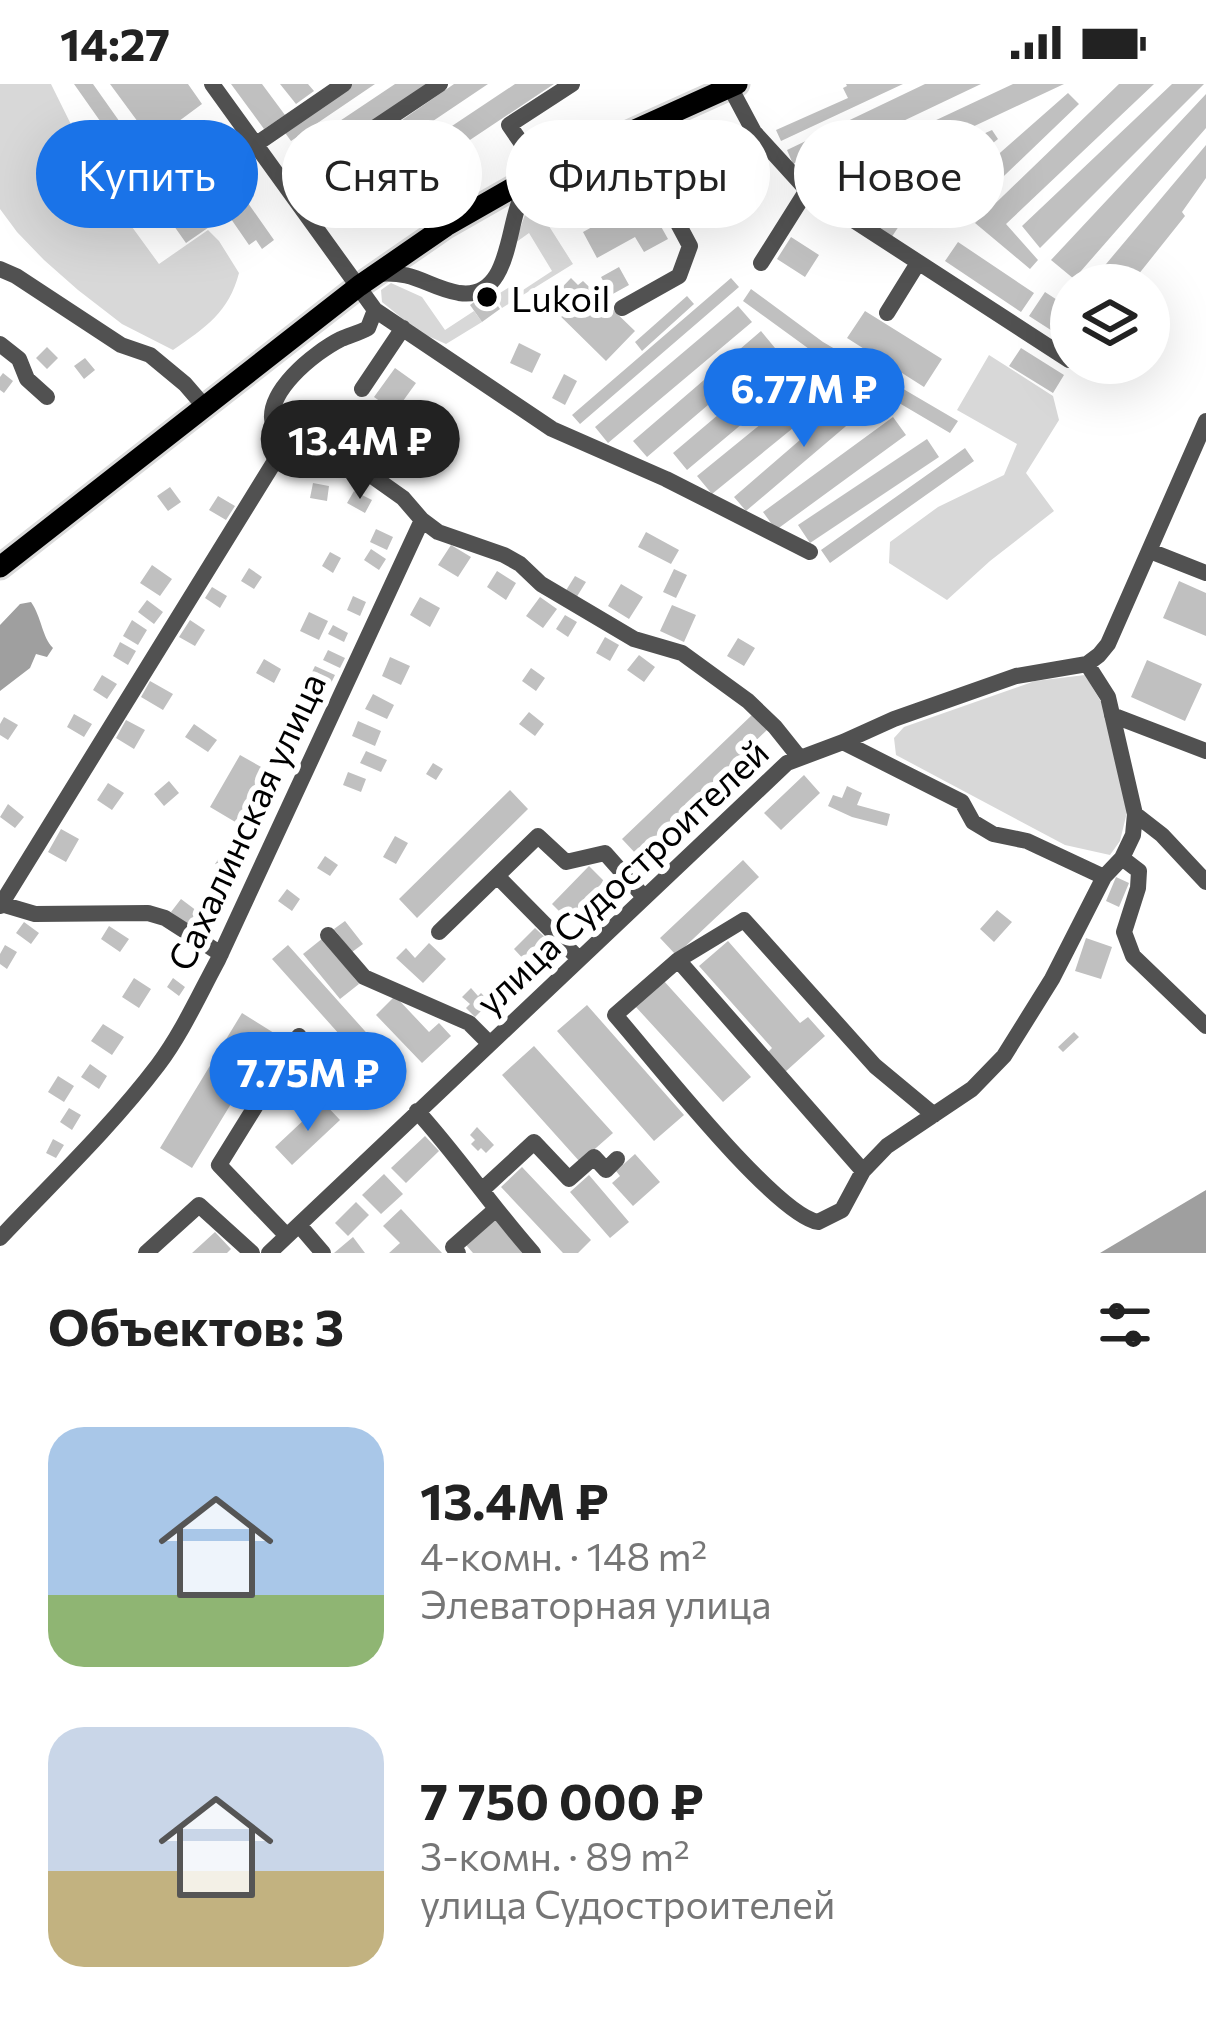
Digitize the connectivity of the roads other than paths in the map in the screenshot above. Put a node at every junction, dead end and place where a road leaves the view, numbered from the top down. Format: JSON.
{"nodes":[{"id":1,"x":212,"y":84,"type":"edge"},
{"id":2,"x":344,"y":84,"type":"edge"},
{"id":3,"x":440,"y":84,"type":"edge"},
{"id":4,"x":572,"y":84,"type":"edge"},
{"id":5,"x":733,"y":86,"type":"edge"},
{"id":6,"x":237,"y":120,"type":"edge"},
{"id":7,"x":386,"y":120,"type":"edge"},
{"id":8,"x":517,"y":120,"type":"edge"},
{"id":9,"x":656,"y":120,"type":"edge"},
{"id":10,"x":258,"y":143,"type":"edge"},
{"id":11,"x":258,"y":149,"type":"edge"},
{"id":12,"x":794,"y":176,"type":"edge"},
{"id":13,"x":282,"y":181,"type":"edge"},
{"id":14,"x":506,"y":192,"type":"edge"},
{"id":15,"x":794,"y":210,"type":"edge"},
{"id":16,"x":322,"y":228,"type":"edge"},
{"id":17,"x":512,"y":228,"type":"edge"},
{"id":18,"x":680,"y":228,"type":"edge"},
{"id":19,"x":865,"y":228,"type":"edge"},
{"id":20,"x":761,"y":262,"type":"dead end"},
{"id":21,"x":918,"y":263,"type":"junction"},
{"id":22,"x":8,"y":273,"type":"edge"},
{"id":23,"x":367,"y":280,"type":"junction"},
{"id":24,"x":0,"y":294,"type":"edge"},
{"id":25,"x":622,"y":308,"type":"dead end"},
{"id":26,"x":375,"y":310,"type":"junction"},
{"id":27,"x":887,"y":313,"type":"dead end"},
{"id":28,"x":403,"y":328,"type":"junction"},
{"id":29,"x":0,"y":344,"type":"edge"},
{"id":30,"x":1050,"y":348,"type":"edge"},
{"id":31,"x":362,"y":389,"type":"dead end"},
{"id":32,"x":47,"y":397,"type":"dead end"},
{"id":33,"x":204,"y":406,"type":"junction"},
{"id":34,"x":1206,"y":421,"type":"edge"},
{"id":35,"x":286,"y":443,"type":"junction"},
{"id":36,"x":422,"y":520,"type":"junction"},
{"id":37,"x":1150,"y":551,"type":"junction"},
{"id":38,"x":810,"y":552,"type":"dead end"},
{"id":39,"x":0,"y":567,"type":"edge"},
{"id":40,"x":1206,"y":573,"type":"edge"},
{"id":41,"x":1087,"y":664,"type":"junction"},
{"id":42,"x":1112,"y":715,"type":"junction"},
{"id":43,"x":843,"y":742,"type":"junction"},
{"id":44,"x":1206,"y":751,"type":"edge"},
{"id":45,"x":800,"y":757,"type":"junction"},
{"id":46,"x":1135,"y":814,"type":"junction"},
{"id":47,"x":1122,"y":858,"type":"junction"},
{"id":48,"x":497,"y":875,"type":"junction"},
{"id":49,"x":1104,"y":877,"type":"junction"},
{"id":50,"x":1206,"y":882,"type":"edge"},
{"id":51,"x":644,"y":897,"type":"junction"},
{"id":52,"x":1,"y":905,"type":"edge"},
{"id":53,"x":439,"y":932,"type":"dead end"},
{"id":54,"x":328,"y":935,"type":"dead end"},
{"id":55,"x":220,"y":954,"type":"junction"},
{"id":56,"x":579,"y":959,"type":"junction"},
{"id":57,"x":678,"y":960,"type":"junction"},
{"id":58,"x":1206,"y":1026,"type":"edge"},
{"id":59,"x":299,"y":1036,"type":"dead end"},
{"id":60,"x":489,"y":1043,"type":"junction"},
{"id":61,"x":417,"y":1111,"type":"junction"},
{"id":62,"x":934,"y":1115,"type":"junction"},
{"id":63,"x":616,"y":1160,"type":"dead end"},
{"id":64,"x":863,"y":1171,"type":"junction"},
{"id":65,"x":482,"y":1190,"type":"junction"},
{"id":66,"x":495,"y":1210,"type":"junction"},
{"id":67,"x":293,"y":1230,"type":"junction"},
{"id":68,"x":0,"y":1238,"type":"edge"},
{"id":69,"x":146,"y":1253,"type":"edge"},
{"id":70,"x":252,"y":1253,"type":"edge"},
{"id":71,"x":269,"y":1253,"type":"edge"},
{"id":72,"x":323,"y":1253,"type":"edge"},
{"id":73,"x":458,"y":1253,"type":"edge"},
{"id":74,"x":533,"y":1253,"type":"edge"}],
"edges":[{"from":1,"to":6,"type":"street"},
{"from":2,"to":10,"type":"street"},
{"from":3,"to":7,"type":"street"},
{"from":4,"to":8,"type":"street"},
{"from":5,"to":9,"type":"main road"},
{"from":5,"to":12,"type":"street"},
{"from":11,"to":13,"type":"street"},
{"from":14,"to":23,"type":"main road"},
{"from":15,"to":20,"type":"street"},
{"from":16,"to":23,"type":"street"},
{"from":17,"to":23,"type":"street"},
{"from":18,"to":25,"type":"street"},
{"from":19,"to":21,"type":"street"},
{"from":21,"to":27,"type":"street"},
{"from":21,"to":30,"type":"street"},
{"from":22,"to":24,"type":"street"},
{"from":22,"to":33,"type":"street"},
{"from":23,"to":26,"type":"street"},
{"from":23,"to":33,"type":"main road"},
{"from":26,"to":28,"type":"street"},
{"from":26,"to":35,"type":"street"},
{"from":28,"to":31,"type":"street"},
{"from":28,"to":38,"type":"street"},
{"from":29,"to":32,"type":"street"},
{"from":33,"to":39,"type":"main road"},
{"from":34,"to":37,"type":"street"},
{"from":35,"to":36,"type":"street"},
{"from":35,"to":52,"type":"street"},
{"from":36,"to":45,"type":"street"},
{"from":36,"to":55,"type":"street","name":"Сахалинская улица"},
{"from":37,"to":40,"type":"street"},
{"from":37,"to":41,"type":"street"},
{"from":41,"to":42,"type":"street"},
{"from":41,"to":43,"type":"street","name":"улица Судостроителей"},
{"from":42,"to":44,"type":"street"},
{"from":42,"to":46,"type":"street"},
{"from":43,"to":45,"type":"street","name":"улица Судостроителей"},
{"from":43,"to":49,"type":"street"},
{"from":45,"to":51,"type":"street","name":"улица Судостроителей"},
{"from":46,"to":47,"type":"street"},
{"from":46,"to":50,"type":"street"},
{"from":47,"to":49,"type":"street"},
{"from":47,"to":58,"type":"street"},
{"from":48,"to":51,"type":"street"},
{"from":48,"to":53,"type":"street"},
{"from":48,"to":56,"type":"street"},
{"from":49,"to":62,"type":"street"},
{"from":51,"to":56,"type":"street","name":"улица Судостроителей"},
{"from":52,"to":55,"type":"street"},
{"from":54,"to":60,"type":"street"},
{"from":55,"to":68,"type":"street","name":"Сахалинская улица"},
{"from":56,"to":60,"type":"street","name":"улица Судостроителей"},
{"from":57,"to":62,"type":"street"},
{"from":57,"to":64,"type":"street"},
{"from":57,"to":64,"type":"street"},
{"from":59,"to":67,"type":"street"},
{"from":60,"to":61,"type":"street","name":"улица Судостроителей"},
{"from":61,"to":65,"type":"street"},
{"from":61,"to":67,"type":"street","name":"улица Судостроителей"},
{"from":62,"to":64,"type":"street"},
{"from":63,"to":65,"type":"street"},
{"from":65,"to":66,"type":"street"},
{"from":66,"to":73,"type":"street"},
{"from":66,"to":74,"type":"street"},
{"from":67,"to":71,"type":"street","name":"улица Судостроителей"},
{"from":67,"to":72,"type":"street"},
{"from":69,"to":70,"type":"street"}]}
